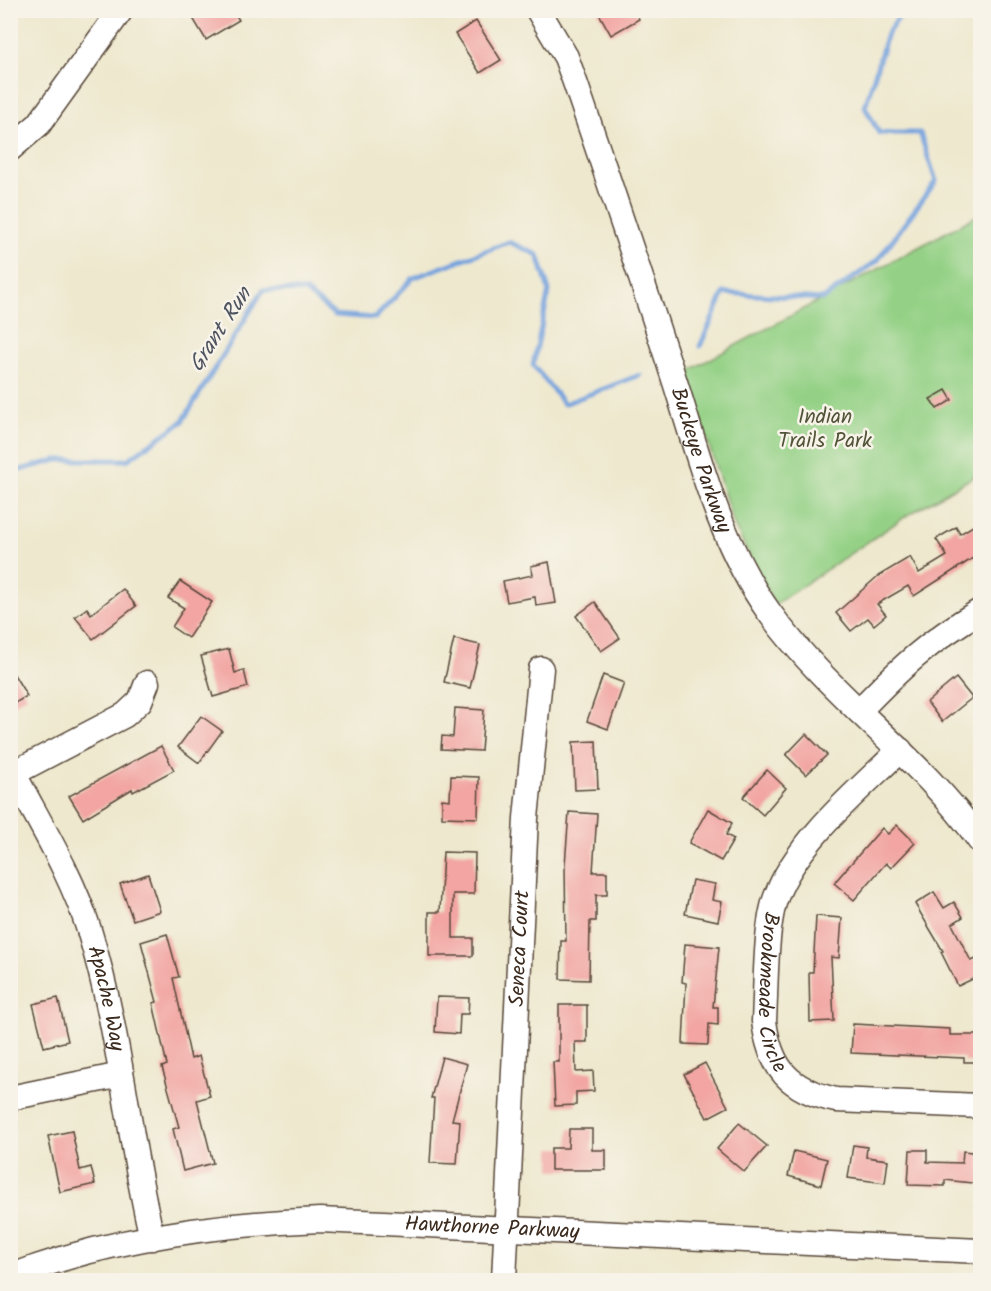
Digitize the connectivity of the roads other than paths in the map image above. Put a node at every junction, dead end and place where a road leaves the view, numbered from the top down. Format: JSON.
{"nodes":[{"id":1,"x":121,"y":10,"type":"edge"},
{"id":2,"x":538,"y":10,"type":"edge"},
{"id":3,"x":10,"y":149,"type":"edge"},
{"id":4,"x":981,"y":610,"type":"edge"},
{"id":5,"x":541,"y":669,"type":"dead end"},
{"id":6,"x":147,"y":683,"type":"dead end"},
{"id":7,"x":859,"y":711,"type":"junction"},
{"id":8,"x":900,"y":750,"type":"junction"},
{"id":9,"x":12,"y":775,"type":"edge"},
{"id":10,"x":981,"y":841,"type":"edge"},
{"id":11,"x":122,"y":1075,"type":"junction"},
{"id":12,"x":10,"y":1098,"type":"edge"},
{"id":13,"x":981,"y":1106,"type":"edge"},
{"id":14,"x":506,"y":1229,"type":"junction"},
{"id":15,"x":152,"y":1238,"type":"junction"},
{"id":16,"x":981,"y":1251,"type":"edge"},
{"id":17,"x":10,"y":1277,"type":"edge"},
{"id":18,"x":504,"y":1281,"type":"edge"}],
"edges":[{"from":1,"to":3,"type":"street"},
{"from":2,"to":7,"type":"street","name":"Buckeye Parkway"},
{"from":4,"to":7,"type":"street"},
{"from":5,"to":14,"type":"street","name":"Seneca Court"},
{"from":6,"to":9,"type":"street"},
{"from":7,"to":8,"type":"street","name":"Buckeye Parkway"},
{"from":8,"to":10,"type":"street","name":"Buckeye Parkway"},
{"from":8,"to":13,"type":"street","name":"Brookmeade Circle"},
{"from":9,"to":11,"type":"street","name":"Apache Way"},
{"from":11,"to":12,"type":"street"},
{"from":11,"to":15,"type":"street","name":"Apache Way"},
{"from":14,"to":15,"type":"street","name":"Hawthorne Parkway"},
{"from":14,"to":16,"type":"street","name":"Hawthorne Parkway"},
{"from":14,"to":18,"type":"street","name":"Seneca Court"},
{"from":15,"to":17,"type":"street","name":"Hawthorne Parkway"}]}
